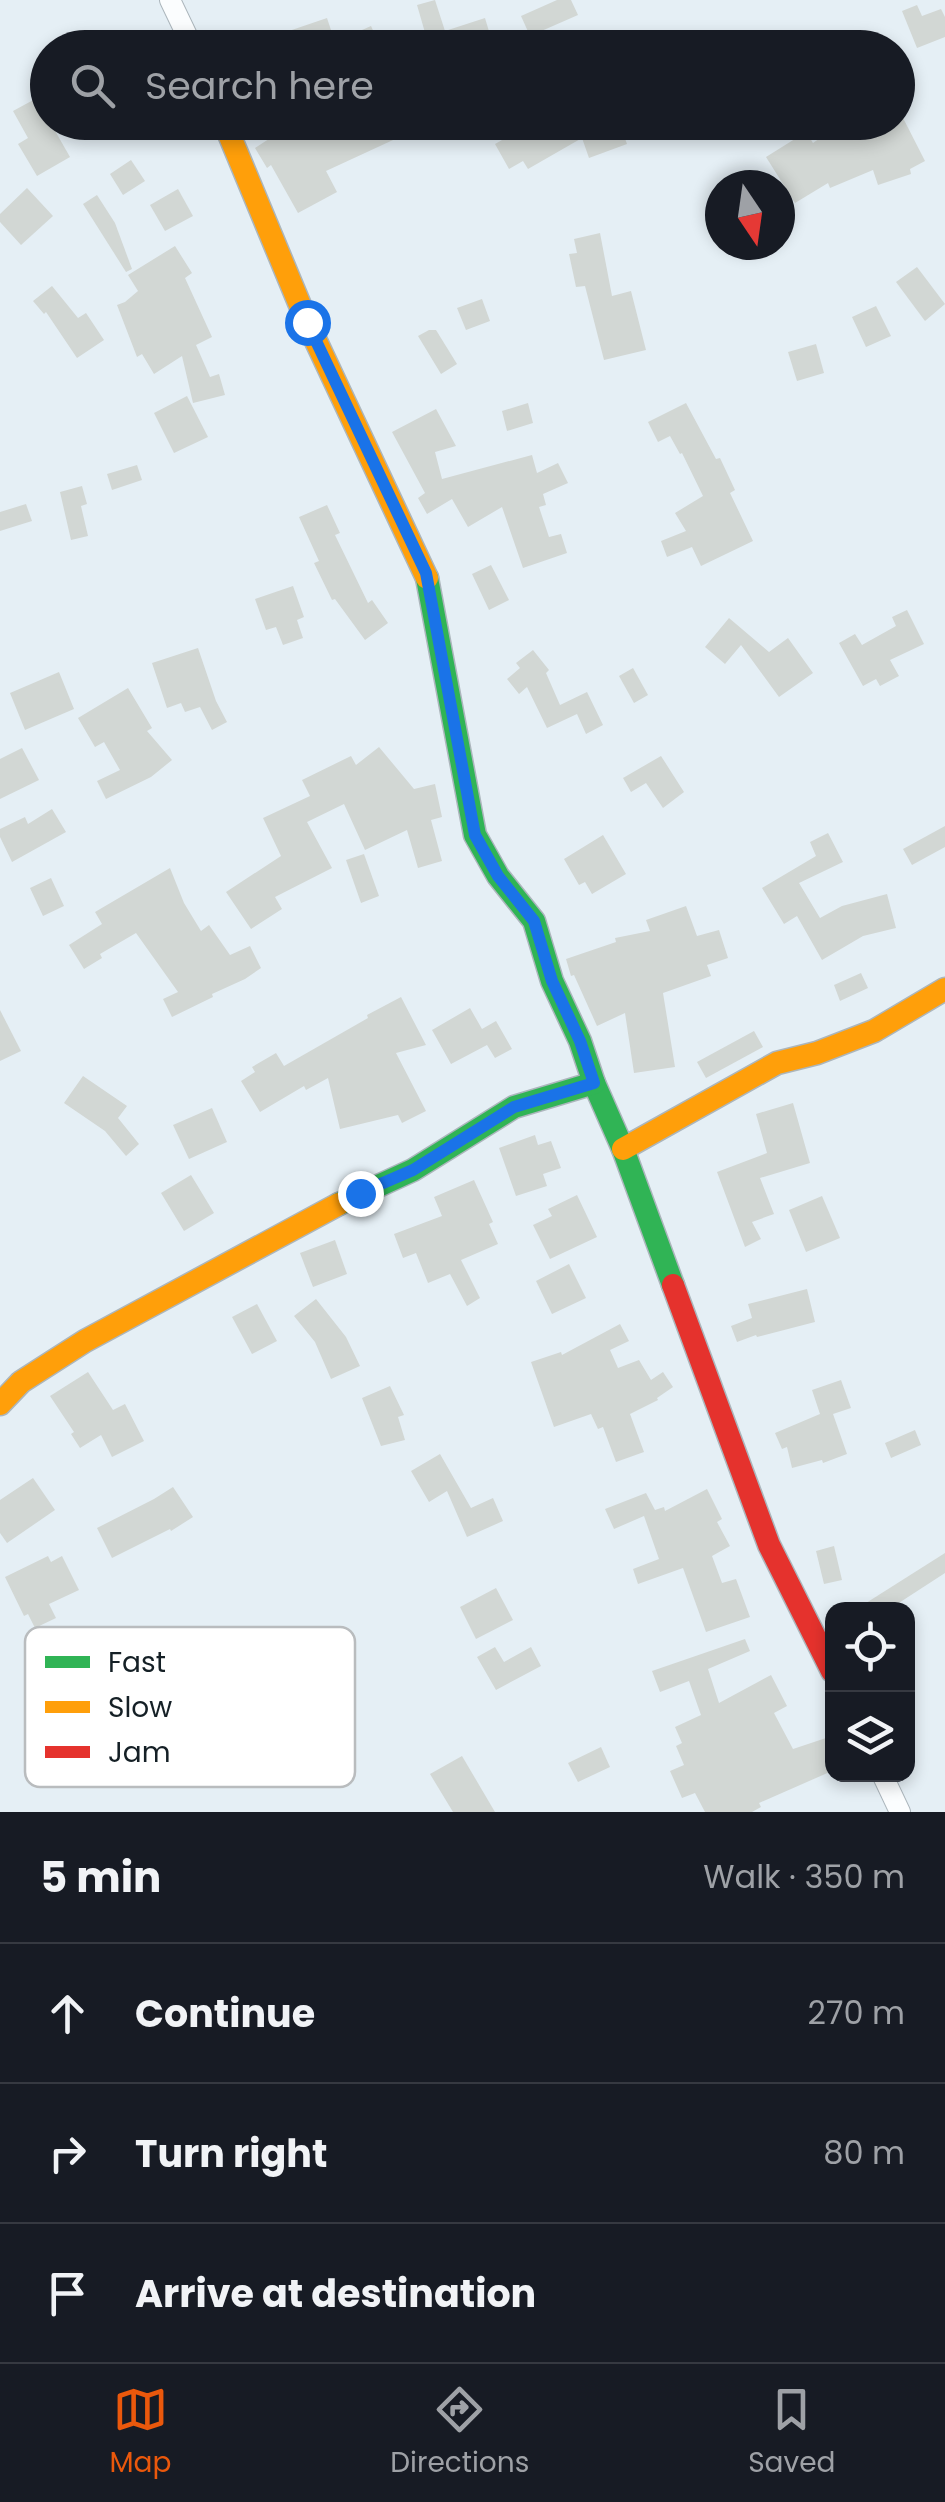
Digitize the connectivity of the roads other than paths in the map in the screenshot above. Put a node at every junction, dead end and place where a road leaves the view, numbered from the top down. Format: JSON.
{"nodes":[{"id":1,"x":170,"y":0,"type":"edge"},
{"id":2,"x":184,"y":30,"type":"edge"},
{"id":3,"x":231,"y":140,"type":"edge"},
{"id":4,"x":945,"y":989,"type":"edge"},
{"id":5,"x":594,"y":1083,"type":"junction"},
{"id":6,"x":623,"y":1148,"type":"junction"},
{"id":7,"x":0,"y":1404,"type":"edge"},
{"id":8,"x":825,"y":1657,"type":"edge"},
{"id":9,"x":886,"y":1782,"type":"edge"},
{"id":10,"x":900,"y":1812,"type":"edge"}],
"edges":[{"from":1,"to":2,"type":"street"},
{"from":3,"to":5,"type":"street"},
{"from":4,"to":6,"type":"street"},
{"from":5,"to":6,"type":"street"},
{"from":5,"to":7,"type":"street"},
{"from":6,"to":8,"type":"street"},
{"from":9,"to":10,"type":"street"}]}
